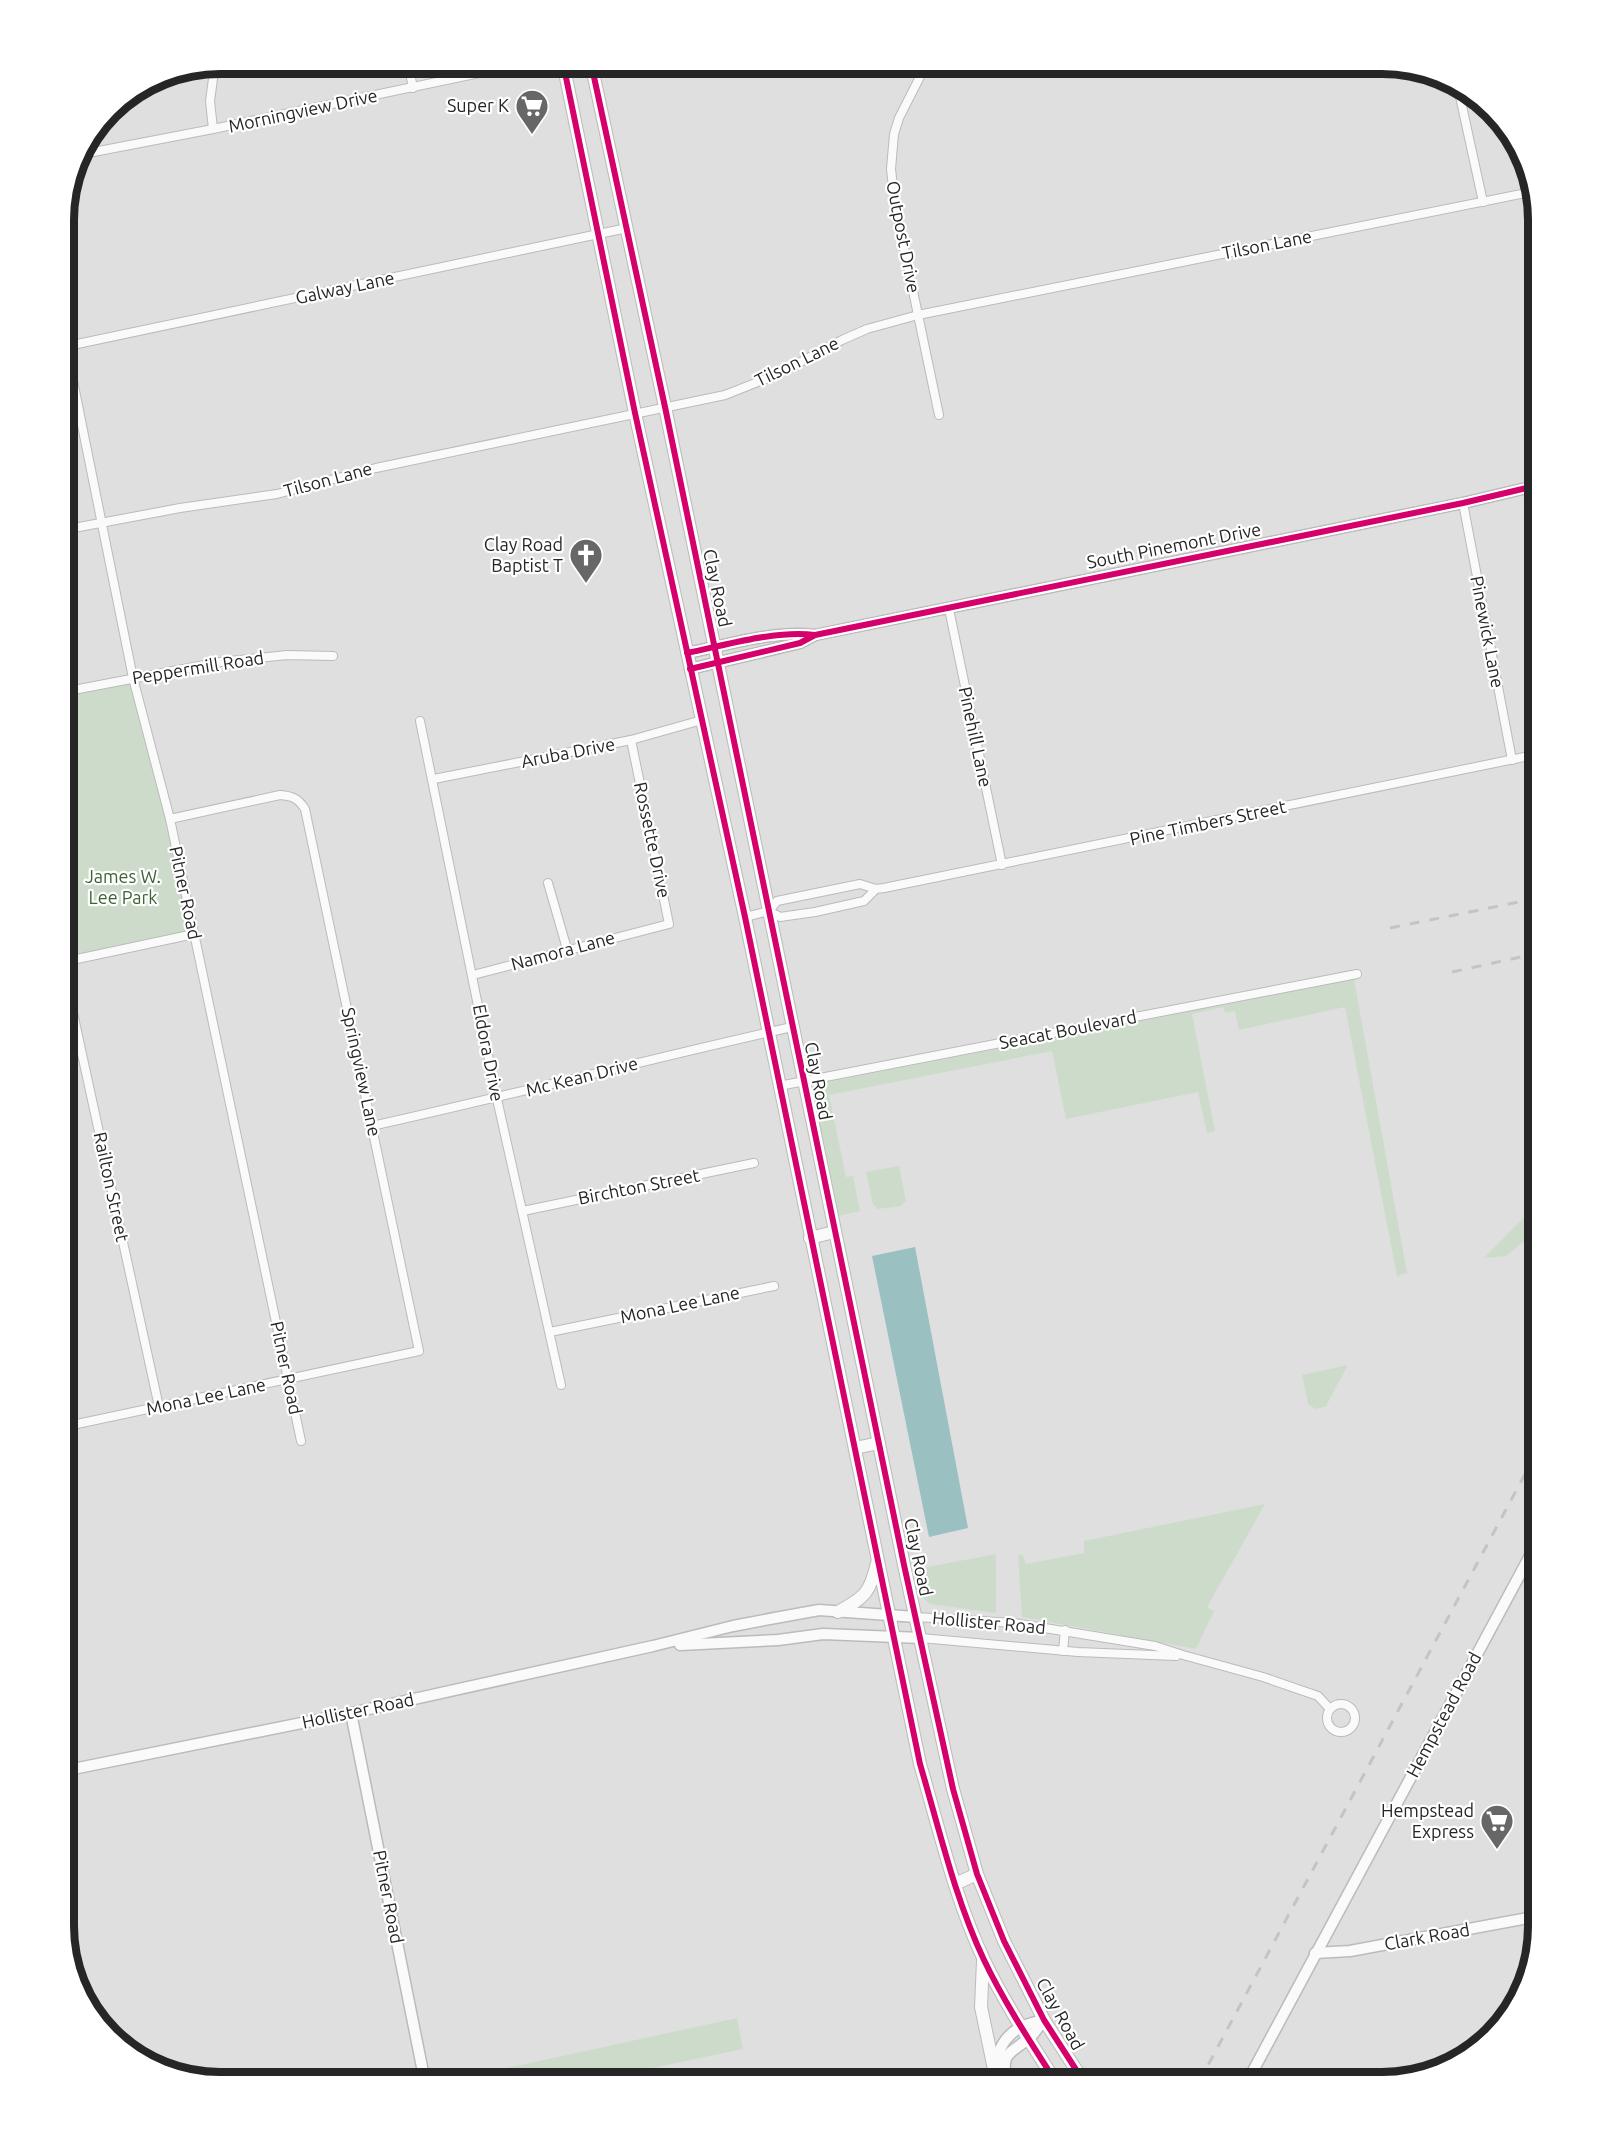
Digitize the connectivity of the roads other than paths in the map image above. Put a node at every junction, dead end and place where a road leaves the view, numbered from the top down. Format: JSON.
{"nodes":[{"id":1,"x":214,"y":74,"type":"edge"},
{"id":2,"x":410,"y":74,"type":"edge"},
{"id":3,"x":477,"y":74,"type":"edge"},
{"id":4,"x":565,"y":74,"type":"edge"},
{"id":5,"x":593,"y":74,"type":"edge"},
{"id":6,"x":921,"y":74,"type":"edge"},
{"id":7,"x":413,"y":88,"type":"junction"},
{"id":8,"x":1460,"y":96,"type":"edge"},
{"id":9,"x":213,"y":129,"type":"junction"},
{"id":10,"x":90,"y":153,"type":"edge"},
{"id":11,"x":1526,"y":193,"type":"edge"},
{"id":12,"x":1483,"y":202,"type":"junction"},
{"id":13,"x":627,"y":228,"type":"junction"},
{"id":14,"x":600,"y":234,"type":"junction"},
{"id":15,"x":918,"y":315,"type":"junction"},
{"id":16,"x":74,"y":345,"type":"edge"},
{"id":17,"x":74,"y":393,"type":"edge"},
{"id":18,"x":665,"y":407,"type":"junction"},
{"id":19,"x":635,"y":413,"type":"junction"},
{"id":20,"x":939,"y":415,"type":"dead end"},
{"id":21,"x":1528,"y":488,"type":"edge"},
{"id":22,"x":1463,"y":503,"type":"junction"},
{"id":23,"x":102,"y":523,"type":"junction"},
{"id":24,"x":74,"y":528,"type":"edge"},
{"id":25,"x":949,"y":609,"type":"junction"},
{"id":26,"x":815,"y":635,"type":"junction"},
{"id":27,"x":714,"y":647,"type":"junction"},
{"id":28,"x":687,"y":653,"type":"junction"},
{"id":29,"x":333,"y":656,"type":"dead end"},
{"id":30,"x":717,"y":663,"type":"junction"},
{"id":31,"x":690,"y":669,"type":"junction"},
{"id":32,"x":133,"y":678,"type":"junction"},
{"id":33,"x":74,"y":690,"type":"edge"},
{"id":34,"x":702,"y":720,"type":"junction"},
{"id":35,"x":420,"y":721,"type":"dead end"},
{"id":36,"x":631,"y":740,"type":"junction"},
{"id":37,"x":1528,"y":756,"type":"edge"},
{"id":38,"x":1512,"y":760,"type":"junction"},
{"id":39,"x":434,"y":780,"type":"junction"},
{"id":40,"x":170,"y":819,"type":"junction"},
{"id":41,"x":1002,"y":865,"type":"junction"},
{"id":42,"x":548,"y":883,"type":"dead end"},
{"id":43,"x":876,"y":889,"type":"junction"},
{"id":44,"x":769,"y":911,"type":"junction"},
{"id":45,"x":745,"y":917,"type":"junction"},
{"id":46,"x":654,"y":928,"type":"joint"},
{"id":47,"x":194,"y":934,"type":"junction"},
{"id":48,"x":567,"y":949,"type":"junction"},
{"id":49,"x":74,"y":960,"type":"edge"},
{"id":50,"x":1357,"y":974,"type":"dead end"},
{"id":51,"x":473,"y":975,"type":"junction"},
{"id":52,"x":74,"y":1017,"type":"edge"},
{"id":53,"x":792,"y":1027,"type":"junction"},
{"id":54,"x":768,"y":1032,"type":"junction"},
{"id":55,"x":802,"y":1081,"type":"junction"},
{"id":56,"x":779,"y":1086,"type":"junction"},
{"id":57,"x":497,"y":1098,"type":"junction"},
{"id":58,"x":372,"y":1126,"type":"junction"},
{"id":59,"x":754,"y":1163,"type":"dead end"},
{"id":60,"x":523,"y":1210,"type":"junction"},
{"id":61,"x":834,"y":1232,"type":"junction"},
{"id":62,"x":810,"y":1238,"type":"junction"},
{"id":63,"x":774,"y":1286,"type":"dead end"},
{"id":64,"x":550,"y":1332,"type":"junction"},
{"id":65,"x":419,"y":1351,"type":"joint"},
{"id":66,"x":289,"y":1379,"type":"junction"},
{"id":67,"x":561,"y":1385,"type":"dead end"},
{"id":68,"x":159,"y":1407,"type":"junction"},
{"id":69,"x":74,"y":1425,"type":"edge"},
{"id":70,"x":301,"y":1440,"type":"dead end"},
{"id":71,"x":879,"y":1443,"type":"junction"},
{"id":72,"x":855,"y":1448,"type":"junction"},
{"id":73,"x":878,"y":1559,"type":"junction"},
{"id":74,"x":1528,"y":1559,"type":"edge"},
{"id":75,"x":838,"y":1612,"type":"junction"},
{"id":76,"x":890,"y":1615,"type":"junction"},
{"id":77,"x":916,"y":1617,"type":"junction"},
{"id":78,"x":776,"y":1618,"type":"junction"},
{"id":79,"x":1065,"y":1630,"type":"junction"},
{"id":80,"x":894,"y":1636,"type":"junction"},
{"id":81,"x":921,"y":1638,"type":"junction"},
{"id":82,"x":778,"y":1640,"type":"junction"},
{"id":83,"x":653,"y":1646,"type":"junction"},
{"id":84,"x":1063,"y":1651,"type":"junction"},
{"id":85,"x":1183,"y":1656,"type":"junction"},
{"id":86,"x":1330,"y":1709,"type":"dead end"},
{"id":87,"x":351,"y":1713,"type":"junction"},
{"id":88,"x":74,"y":1769,"type":"edge"},
{"id":89,"x":977,"y":1874,"type":"junction"},
{"id":90,"x":955,"y":1884,"type":"junction"},
{"id":91,"x":1528,"y":1918,"type":"edge"},
{"id":92,"x":1315,"y":1953,"type":"junction"},
{"id":93,"x":984,"y":1960,"type":"junction"},
{"id":94,"x":1044,"y":2020,"type":"junction"},
{"id":95,"x":1021,"y":2027,"type":"junction"},
{"id":96,"x":1028,"y":2039,"type":"junction"},
{"id":97,"x":423,"y":2072,"type":"edge"},
{"id":98,"x":994,"y":2072,"type":"edge"},
{"id":99,"x":996,"y":2072,"type":"edge"},
{"id":100,"x":1005,"y":2072,"type":"edge"},
{"id":101,"x":1049,"y":2072,"type":"edge"},
{"id":102,"x":1078,"y":2072,"type":"edge"},
{"id":103,"x":1252,"y":2072,"type":"edge"}],
"edges":[{"from":1,"to":9,"type":"street"},
{"from":2,"to":7,"type":"street"},
{"from":3,"to":7,"type":"street","name":"Morningview Drive"},
{"from":4,"to":14,"type":"main road","name":"Clay Road"},
{"from":5,"to":13,"type":"main road","name":"Clay Road"},
{"from":6,"to":15,"type":"street","name":"Outpost Drive"},
{"from":7,"to":9,"type":"street","name":"Morningview Drive"},
{"from":8,"to":12,"type":"street"},
{"from":9,"to":10,"type":"street","name":"Morningview Drive"},
{"from":11,"to":12,"type":"street","name":"Tilson Lane"},
{"from":12,"to":15,"type":"street","name":"Tilson Lane"},
{"from":13,"to":14,"type":"street","name":"Galway Lane"},
{"from":13,"to":18,"type":"main road","name":"Clay Road"},
{"from":14,"to":16,"type":"street","name":"Galway Lane"},
{"from":14,"to":19,"type":"main road","name":"Clay Road"},
{"from":15,"to":18,"type":"street","name":"Tilson Lane"},
{"from":15,"to":20,"type":"street","name":"Outpost Drive"},
{"from":17,"to":23,"type":"street","name":"Pitner Road"},
{"from":18,"to":19,"type":"street","name":"Tilson Lane"},
{"from":18,"to":27,"type":"main road","name":"Clay Road"},
{"from":19,"to":23,"type":"street","name":"Tilson Lane"},
{"from":19,"to":28,"type":"main road","name":"Clay Road"},
{"from":21,"to":22,"type":"street","name":"South Pinemont Drive"},
{"from":22,"to":25,"type":"street","name":"South Pinemont Drive"},
{"from":22,"to":38,"type":"street","name":"Pinewick Lane"},
{"from":23,"to":24,"type":"street","name":"Tilson Lane"},
{"from":23,"to":32,"type":"street","name":"Pitner Road"},
{"from":25,"to":26,"type":"street","name":"South Pinemont Drive"},
{"from":25,"to":41,"type":"street","name":"Pinehill Lane"},
{"from":26,"to":27,"type":"street","name":"South Pinemont Drive"},
{"from":26,"to":30,"type":"street","name":"South Pinemont Drive"},
{"from":27,"to":28,"type":"street","name":"South Pinemont Drive"},
{"from":27,"to":30,"type":"main road","name":"Clay Road"},
{"from":28,"to":31,"type":"main road","name":"Clay Road"},
{"from":29,"to":32,"type":"street","name":"Peppermill Road"},
{"from":30,"to":31,"type":"street","name":"South Pinemont Drive"},
{"from":30,"to":44,"type":"main road","name":"Clay Road"},
{"from":31,"to":34,"type":"main road","name":"Clay Road"},
{"from":32,"to":33,"type":"street","name":"Peppermill Road"},
{"from":32,"to":40,"type":"street","name":"Pitner Road"},
{"from":34,"to":36,"type":"street","name":"Aruba Drive"},
{"from":34,"to":45,"type":"main road","name":"Clay Road"},
{"from":35,"to":39,"type":"street","name":"Eldora Drive"},
{"from":36,"to":39,"type":"street","name":"Aruba Drive"},
{"from":36,"to":46,"type":"street","name":"Rossette Drive"},
{"from":37,"to":38,"type":"street","name":"Pine Timbers Street"},
{"from":38,"to":41,"type":"street","name":"Pine Timbers Street"},
{"from":39,"to":51,"type":"street","name":"Eldora Drive"},
{"from":40,"to":47,"type":"street","name":"Pitner Road"},
{"from":40,"to":58,"type":"street","name":"Springview Lane"},
{"from":41,"to":43,"type":"street","name":"Pine Timbers Street"},
{"from":42,"to":48,"type":"street"},
{"from":43,"to":44,"type":"street","name":"Pine Timbers Street"},
{"from":43,"to":44,"type":"street","name":"Pine Timbers Street"},
{"from":44,"to":45,"type":"street","name":"Pine Timbers Street"},
{"from":44,"to":53,"type":"main road","name":"Clay Road"},
{"from":45,"to":54,"type":"main road","name":"Clay Road"},
{"from":46,"to":48,"type":"street","name":"Namora Lane"},
{"from":47,"to":49,"type":"street"},
{"from":47,"to":66,"type":"street","name":"Pitner Road"},
{"from":48,"to":51,"type":"street","name":"Namora Lane"},
{"from":50,"to":55,"type":"street","name":"Seacat Boulevard"},
{"from":51,"to":57,"type":"street","name":"Eldora Drive"},
{"from":52,"to":68,"type":"street","name":"Railton Street"},
{"from":53,"to":54,"type":"street","name":"Mc Kean Drive"},
{"from":53,"to":55,"type":"main road","name":"Clay Road"},
{"from":54,"to":56,"type":"main road","name":"Clay Road"},
{"from":54,"to":57,"type":"street","name":"Mc Kean Drive"},
{"from":55,"to":56,"type":"street","name":"Seacat Boulevard"},
{"from":55,"to":61,"type":"main road","name":"Clay Road"},
{"from":56,"to":62,"type":"main road","name":"Clay Road"},
{"from":57,"to":58,"type":"street","name":"Mc Kean Drive"},
{"from":57,"to":60,"type":"street","name":"Eldora Drive"},
{"from":58,"to":65,"type":"street","name":"Springview Lane"},
{"from":59,"to":60,"type":"street","name":"Birchton Street"},
{"from":60,"to":64,"type":"street","name":"Eldora Drive"},
{"from":61,"to":62,"type":"main road"},
{"from":61,"to":71,"type":"main road","name":"Clay Road"},
{"from":62,"to":72,"type":"main road","name":"Clay Road"},
{"from":63,"to":64,"type":"street","name":"Mona Lee Lane"},
{"from":64,"to":67,"type":"street","name":"Eldora Drive"},
{"from":65,"to":66,"type":"street","name":"Mona Lee Lane"},
{"from":66,"to":68,"type":"street","name":"Mona Lee Lane"},
{"from":66,"to":70,"type":"street","name":"Pitner Road"},
{"from":68,"to":69,"type":"street","name":"Mona Lee Lane"},
{"from":71,"to":72,"type":"main road"},
{"from":71,"to":77,"type":"main road","name":"Clay Road"},
{"from":72,"to":73,"type":"main road","name":"Clay Road"},
{"from":73,"to":75,"type":"main road"},
{"from":73,"to":76,"type":"main road","name":"Clay Road"},
{"from":74,"to":92,"type":"street","name":"Hempstead Road"},
{"from":75,"to":76,"type":"street","name":"Hollister Road"},
{"from":75,"to":78,"type":"street","name":"Hollister Road"},
{"from":76,"to":77,"type":"street","name":"Hollister Road"},
{"from":76,"to":80,"type":"main road","name":"Clay Road"},
{"from":77,"to":79,"type":"street","name":"Hollister Road"},
{"from":77,"to":81,"type":"main road","name":"Clay Road"},
{"from":78,"to":82,"type":"street"},
{"from":78,"to":83,"type":"street","name":"Hollister Road"},
{"from":79,"to":84,"type":"street"},
{"from":79,"to":85,"type":"street","name":"Hollister Road"},
{"from":80,"to":81,"type":"street","name":"Hollister Road"},
{"from":80,"to":82,"type":"street","name":"Hollister Road"},
{"from":80,"to":90,"type":"main road","name":"Clay Road"},
{"from":81,"to":84,"type":"street","name":"Hollister Road"},
{"from":81,"to":89,"type":"main road","name":"Clay Road"},
{"from":82,"to":83,"type":"street","name":"Hollister Road"},
{"from":83,"to":87,"type":"street","name":"Hollister Road"},
{"from":84,"to":85,"type":"street","name":"Hollister Road"},
{"from":85,"to":86,"type":"street","name":"Hollister Road"},
{"from":87,"to":88,"type":"street","name":"Hollister Road"},
{"from":87,"to":97,"type":"street","name":"Pitner Road"},
{"from":89,"to":90,"type":"main road"},
{"from":89,"to":94,"type":"main road","name":"Clay Road"},
{"from":90,"to":93,"type":"main road","name":"Clay Road"},
{"from":91,"to":92,"type":"street","name":"Clark Road"},
{"from":92,"to":103,"type":"street","name":"Hempstead Road"},
{"from":93,"to":95,"type":"main road","name":"Clay Road"},
{"from":93,"to":98,"type":"main road"},
{"from":94,"to":95,"type":"street"},
{"from":94,"to":96,"type":"street"},
{"from":94,"to":102,"type":"main road","name":"Clay Road"},
{"from":95,"to":96,"type":"main road","name":"Clay Road"},
{"from":95,"to":99,"type":"street"},
{"from":96,"to":100,"type":"street"},
{"from":96,"to":101,"type":"main road","name":"Clay Road"}]}
